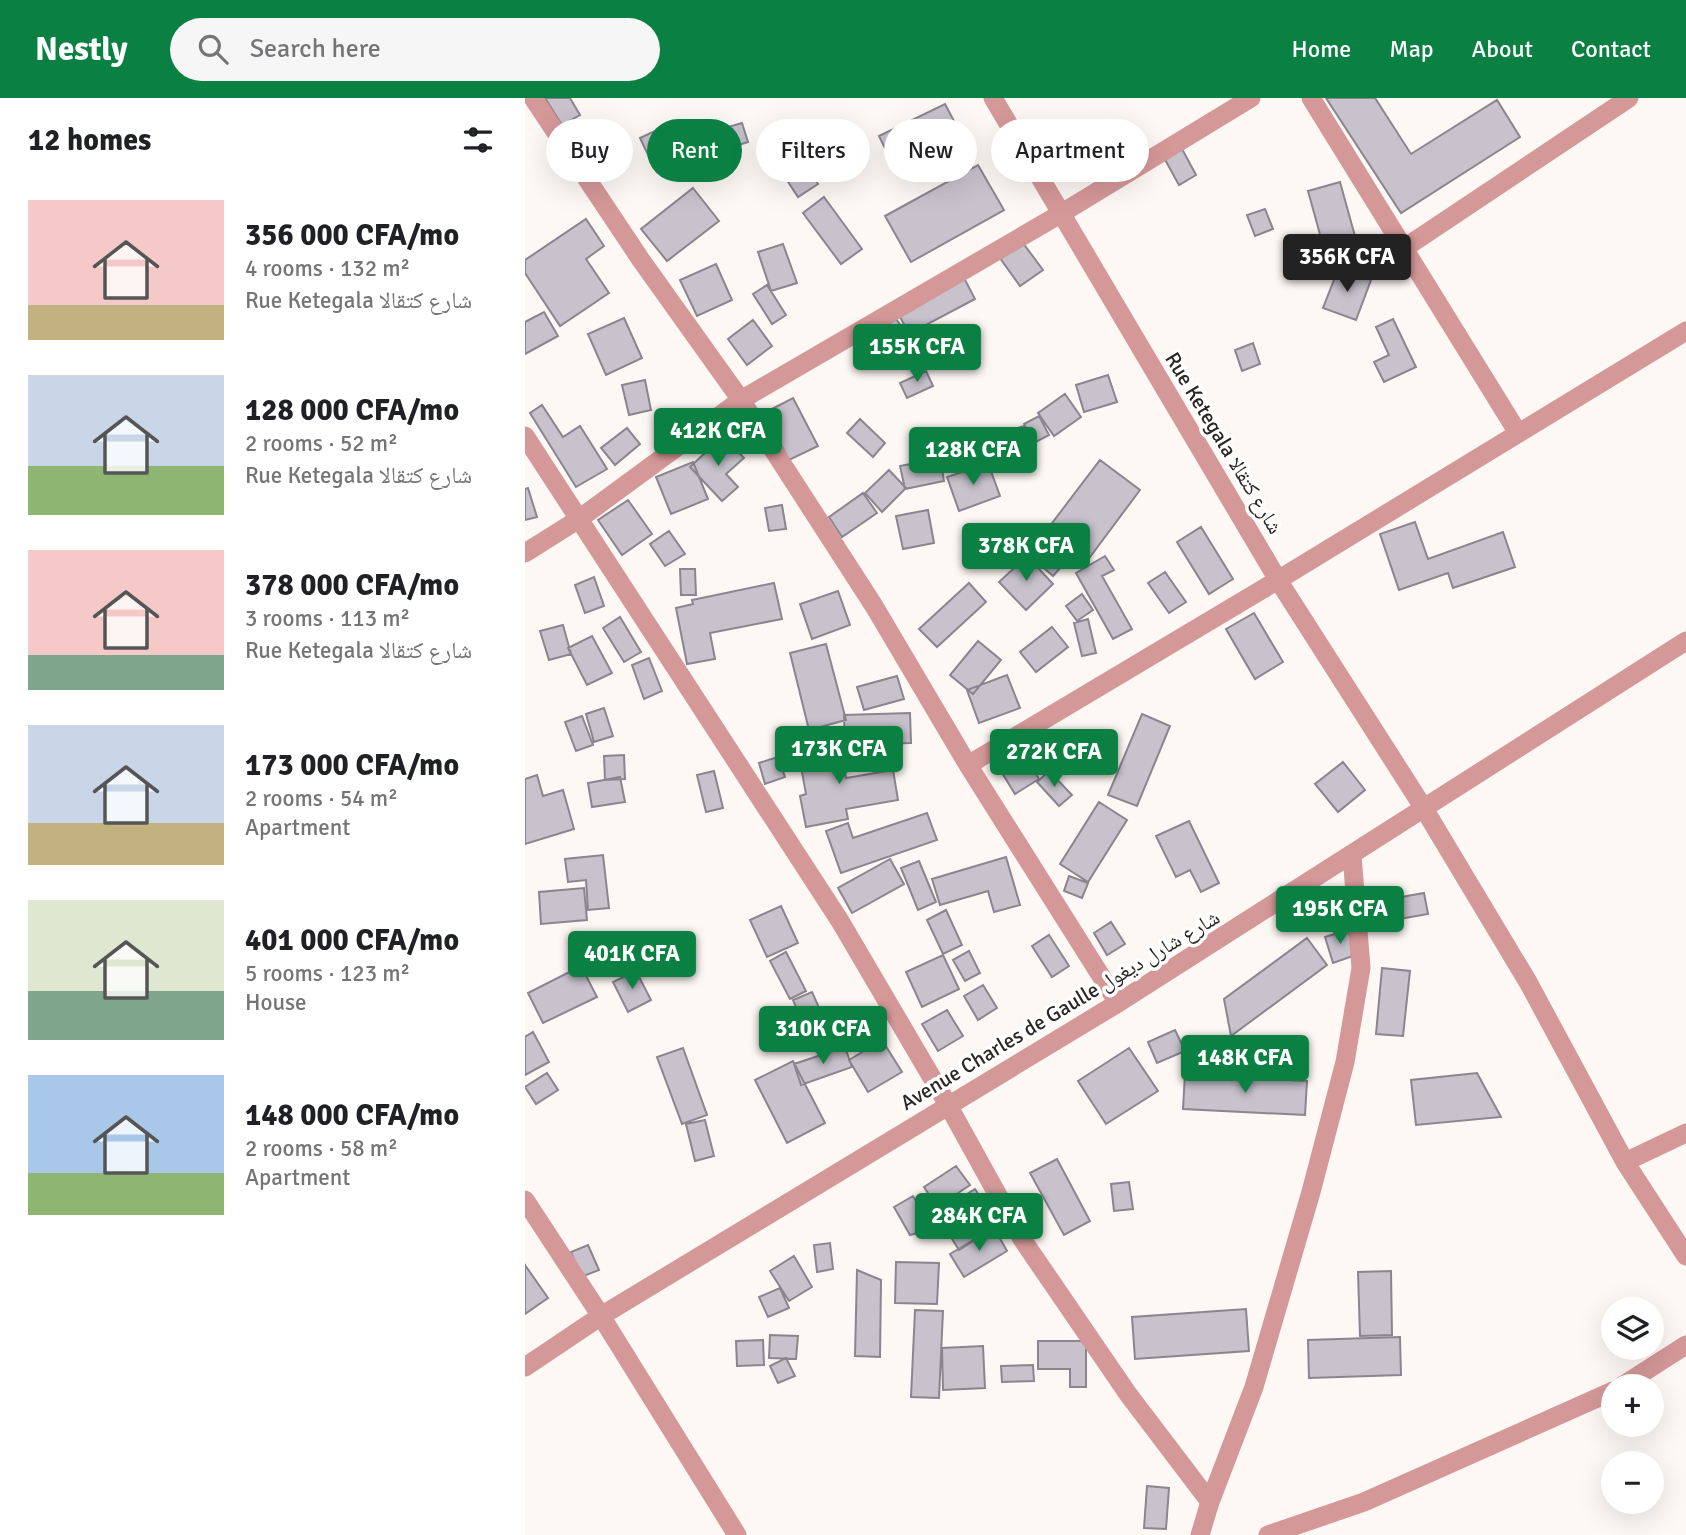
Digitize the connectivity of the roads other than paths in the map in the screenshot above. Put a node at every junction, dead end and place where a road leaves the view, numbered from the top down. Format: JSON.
{"nodes":[{"id":1,"x":533,"y":98,"type":"edge"},
{"id":2,"x":993,"y":98,"type":"edge"},
{"id":3,"x":1251,"y":98,"type":"edge"},
{"id":4,"x":1311,"y":98,"type":"edge"},
{"id":5,"x":1629,"y":98,"type":"edge"},
{"id":6,"x":1062,"y":213,"type":"junction"},
{"id":7,"x":1403,"y":249,"type":"junction"},
{"id":8,"x":1686,"y":331,"type":"edge"},
{"id":9,"x":741,"y":400,"type":"junction"},
{"id":10,"x":1518,"y":433,"type":"junction"},
{"id":11,"x":525,"y":436,"type":"edge"},
{"id":12,"x":579,"y":519,"type":"junction"},
{"id":13,"x":525,"y":553,"type":"edge"},
{"id":14,"x":1278,"y":580,"type":"junction"},
{"id":15,"x":1686,"y":641,"type":"edge"},
{"id":16,"x":968,"y":765,"type":"junction"},
{"id":17,"x":1423,"y":807,"type":"junction"},
{"id":18,"x":1352,"y":855,"type":"junction"},
{"id":19,"x":1118,"y":1003,"type":"junction"},
{"id":20,"x":948,"y":1105,"type":"junction"},
{"id":21,"x":1686,"y":1133,"type":"edge"},
{"id":22,"x":1625,"y":1162,"type":"junction"},
{"id":23,"x":525,"y":1200,"type":"edge"},
{"id":24,"x":1686,"y":1256,"type":"edge"},
{"id":25,"x":601,"y":1316,"type":"junction"},
{"id":26,"x":1686,"y":1345,"type":"edge"},
{"id":27,"x":525,"y":1367,"type":"edge"},
{"id":28,"x":1641,"y":1374,"type":"edge"},
{"id":29,"x":1601,"y":1396,"type":"edge"},
{"id":30,"x":1210,"y":1502,"type":"junction"},
{"id":31,"x":737,"y":1535,"type":"edge"},
{"id":32,"x":1200,"y":1535,"type":"edge"},
{"id":33,"x":1268,"y":1535,"type":"edge"}],
"edges":[{"from":1,"to":9,"type":"street"},
{"from":2,"to":6,"type":"street","name":"Rue Ketegala شارع كتقالا"},
{"from":3,"to":6,"type":"street"},
{"from":4,"to":7,"type":"street"},
{"from":5,"to":7,"type":"street"},
{"from":6,"to":9,"type":"street"},
{"from":6,"to":14,"type":"street","name":"Rue Ketegala شارع كتقالا"},
{"from":7,"to":10,"type":"street"},
{"from":8,"to":10,"type":"street"},
{"from":9,"to":12,"type":"street"},
{"from":9,"to":16,"type":"street"},
{"from":10,"to":14,"type":"street"},
{"from":11,"to":12,"type":"street"},
{"from":12,"to":13,"type":"street"},
{"from":12,"to":20,"type":"street"},
{"from":14,"to":16,"type":"street"},
{"from":14,"to":17,"type":"street","name":"Rue Ketegala شارع كتقالا"},
{"from":15,"to":17,"type":"street","name":"Avenue Charles de Gaulle شارع شارل ديغول"},
{"from":16,"to":19,"type":"street"},
{"from":17,"to":18,"type":"street","name":"Avenue Charles de Gaulle شارع شارل ديغول"},
{"from":17,"to":22,"type":"street","name":"Rue Ketegala شارع كتقالا"},
{"from":18,"to":19,"type":"street","name":"Avenue Charles de Gaulle شارع شارل ديغول"},
{"from":18,"to":30,"type":"street"},
{"from":19,"to":20,"type":"street","name":"Avenue Charles de Gaulle شارع شارل ديغول"},
{"from":20,"to":25,"type":"street","name":"Avenue Charles de Gaulle شارع شارل ديغول"},
{"from":20,"to":30,"type":"street"},
{"from":21,"to":22,"type":"street"},
{"from":22,"to":24,"type":"street","name":"Rue Ketegala شارع كتقالا"},
{"from":23,"to":25,"type":"street"},
{"from":25,"to":27,"type":"street","name":"Avenue Charles de Gaulle شارع شارل ديغول"},
{"from":25,"to":31,"type":"street"},
{"from":26,"to":28,"type":"street"},
{"from":29,"to":33,"type":"street"},
{"from":30,"to":32,"type":"street"}]}
